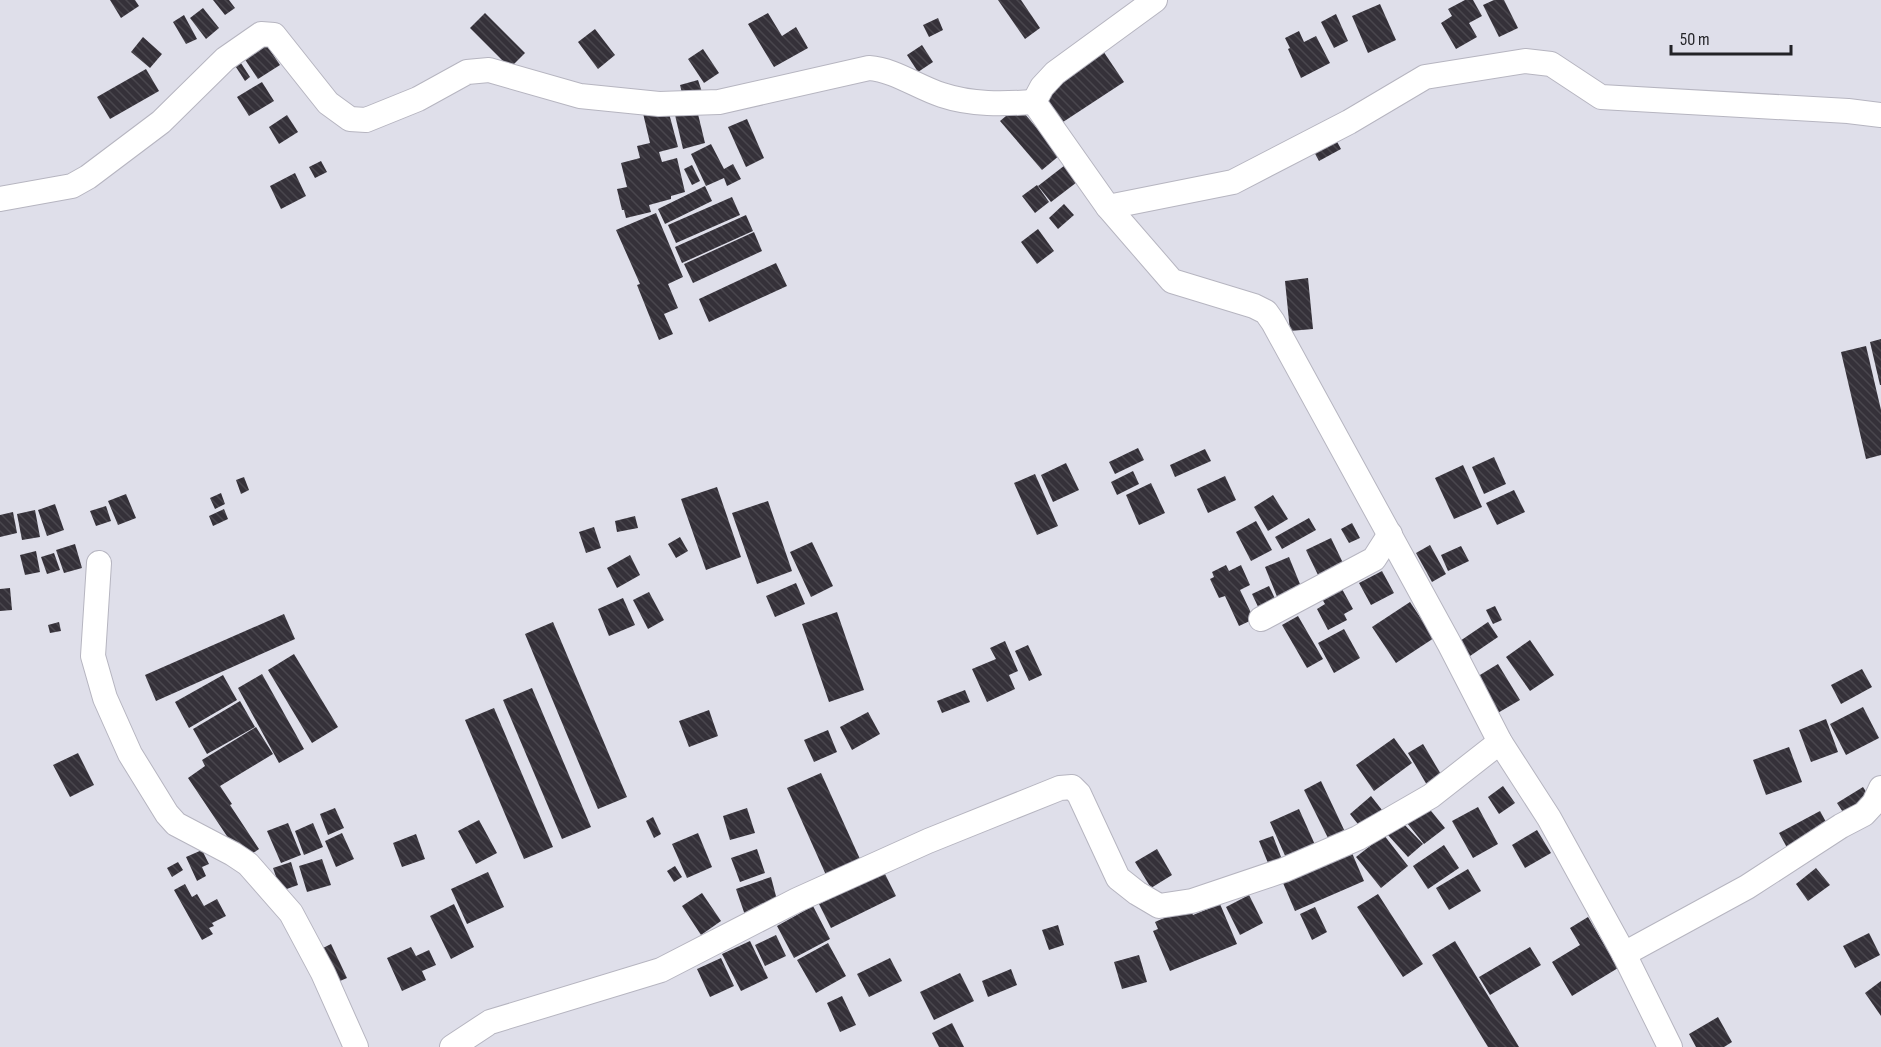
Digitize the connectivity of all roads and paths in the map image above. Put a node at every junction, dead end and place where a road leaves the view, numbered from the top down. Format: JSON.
{"nodes":[{"id":1,"x":1155,"y":0,"type":"edge"},
{"id":2,"x":1034,"y":102,"type":"junction"},
{"id":3,"x":1881,"y":115,"type":"edge"},
{"id":4,"x":0,"y":199,"type":"edge"},
{"id":5,"x":1108,"y":207,"type":"junction"},
{"id":6,"x":1389,"y":534,"type":"junction"},
{"id":7,"x":99,"y":562,"type":"dead end"},
{"id":8,"x":1261,"y":619,"type":"dead end"},
{"id":9,"x":1500,"y":742,"type":"junction"},
{"id":10,"x":1881,"y":788,"type":"edge"},
{"id":11,"x":1624,"y":954,"type":"junction"},
{"id":12,"x":356,"y":1047,"type":"edge"},
{"id":13,"x":452,"y":1047,"type":"edge"},
{"id":14,"x":1670,"y":1047,"type":"edge"}],
"edges":[{"from":1,"to":2,"type":"street"},
{"from":2,"to":4,"type":"street"},
{"from":2,"to":5,"type":"street"},
{"from":3,"to":5,"type":"street"},
{"from":5,"to":6,"type":"street"},
{"from":6,"to":8,"type":"street"},
{"from":6,"to":9,"type":"street"},
{"from":7,"to":12,"type":"street"},
{"from":9,"to":11,"type":"street"},
{"from":9,"to":13,"type":"street"},
{"from":10,"to":11,"type":"street"},
{"from":11,"to":14,"type":"street"}]}
